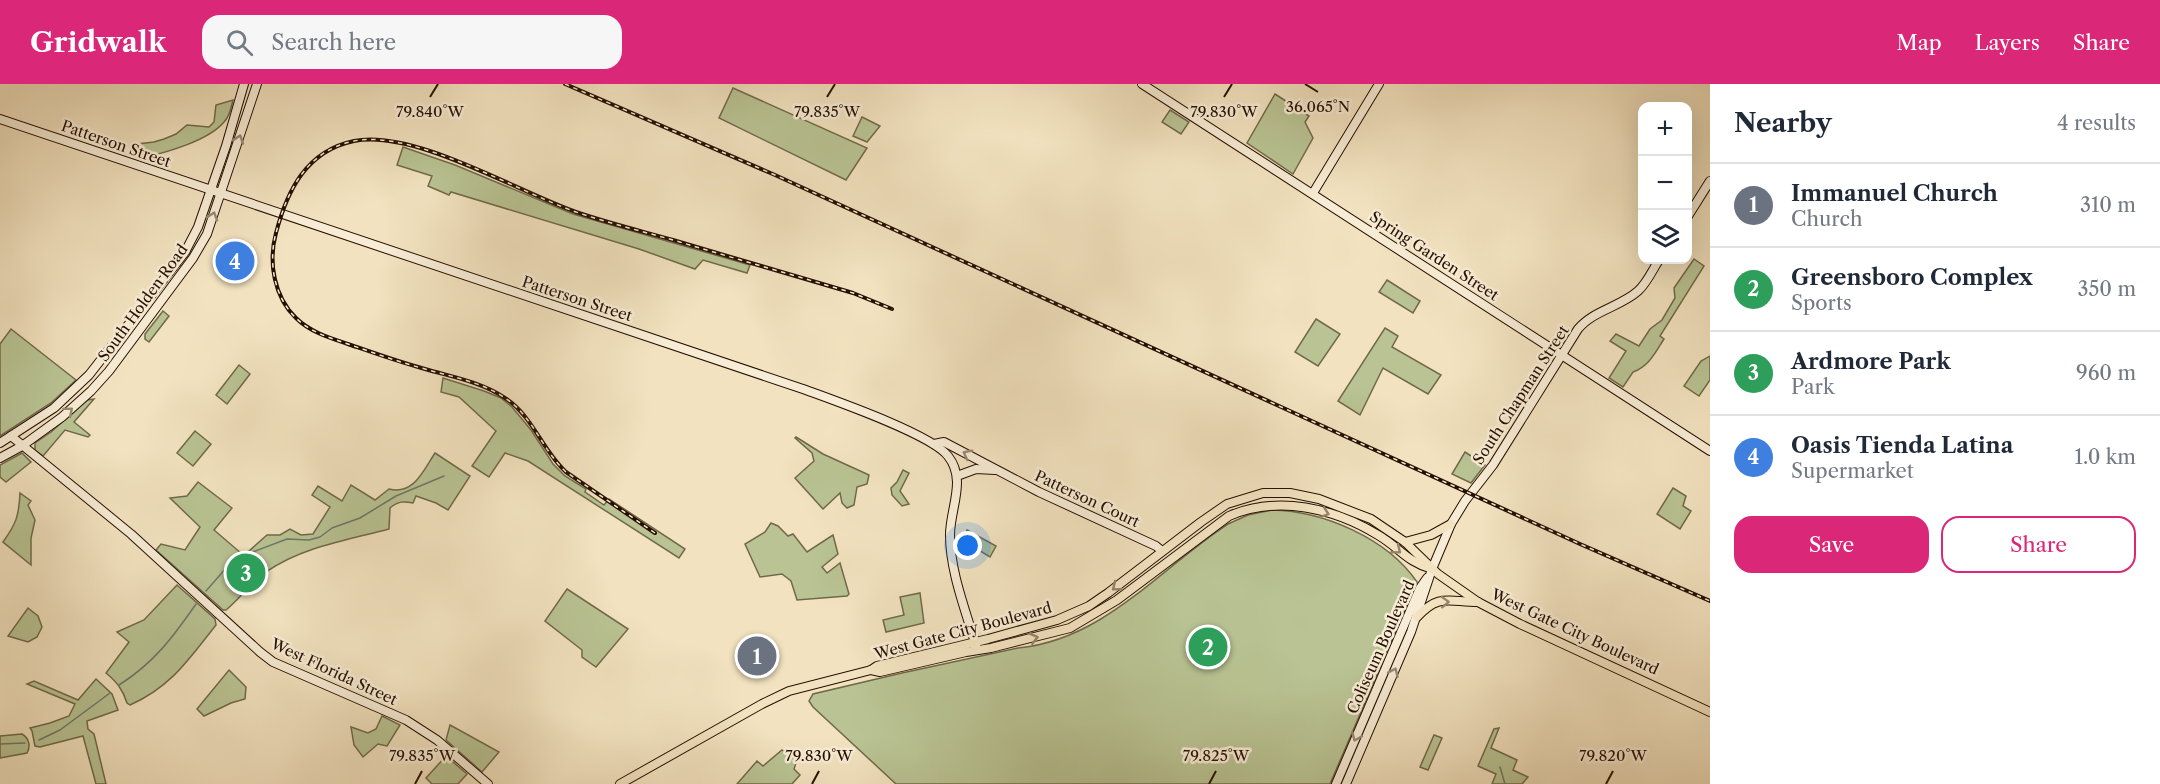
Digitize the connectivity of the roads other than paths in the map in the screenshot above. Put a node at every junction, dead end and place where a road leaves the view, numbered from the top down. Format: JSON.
{"nodes":[{"id":1,"x":244,"y":84,"type":"edge"},
{"id":2,"x":257,"y":84,"type":"edge"},
{"id":3,"x":1142,"y":84,"type":"edge"},
{"id":4,"x":1379,"y":84,"type":"edge"},
{"id":5,"x":0,"y":119,"type":"edge"},
{"id":6,"x":1710,"y":181,"type":"edge"},
{"id":7,"x":210,"y":191,"type":"junction"},
{"id":8,"x":1313,"y":193,"type":"junction"},
{"id":9,"x":220,"y":195,"type":"junction"},
{"id":10,"x":1692,"y":210,"type":"edge"},
{"id":11,"x":190,"y":245,"type":"junction"},
{"id":12,"x":1656,"y":264,"type":"edge"},
{"id":13,"x":186,"y":268,"type":"junction"},
{"id":14,"x":1562,"y":355,"type":"junction"},
{"id":15,"x":11,"y":436,"type":"junction"},
{"id":16,"x":0,"y":443,"type":"edge"},
{"id":17,"x":934,"y":444,"type":"junction"},
{"id":18,"x":22,"y":446,"type":"junction"},
{"id":19,"x":1710,"y":451,"type":"edge"},
{"id":20,"x":0,"y":458,"type":"edge"},
{"id":21,"x":999,"y":471,"type":"junction"},
{"id":22,"x":957,"y":476,"type":"junction"},
{"id":23,"x":1299,"y":494,"type":"junction"},
{"id":24,"x":1247,"y":497,"type":"junction"},
{"id":25,"x":1278,"y":504,"type":"junction"},
{"id":26,"x":1196,"y":525,"type":"junction"},
{"id":27,"x":1216,"y":525,"type":"junction"},
{"id":28,"x":1451,"y":525,"type":"junction"},
{"id":29,"x":1406,"y":542,"type":"junction"},
{"id":30,"x":1162,"y":551,"type":"junction"},
{"id":31,"x":1169,"y":562,"type":"junction"},
{"id":32,"x":1432,"y":570,"type":"junction"},
{"id":33,"x":1131,"y":589,"type":"junction"},
{"id":34,"x":1478,"y":602,"type":"junction"},
{"id":35,"x":1417,"y":617,"type":"junction"},
{"id":36,"x":976,"y":646,"type":"junction"},
{"id":37,"x":1710,"y":712,"type":"edge"},
{"id":38,"x":488,"y":784,"type":"edge"},
{"id":39,"x":620,"y":784,"type":"edge"},
{"id":40,"x":1336,"y":784,"type":"edge"},
{"id":41,"x":1346,"y":784,"type":"edge"}],
"edges":[{"from":1,"to":7,"type":"main road","name":"South Holden Road"},
{"from":9,"to":2,"type":"main road","name":"South Holden Road","one_way":true},
{"from":3,"to":8,"type":"main road","name":"Spring Garden Street"},
{"from":4,"to":8,"type":"main road"},
{"from":5,"to":7,"type":"main road","name":"Patterson Street"},
{"from":6,"to":10,"type":"main road"},
{"from":7,"to":9,"type":"main road","name":"Patterson Street"},
{"from":7,"to":11,"type":"main road","name":"South Holden Road"},
{"from":8,"to":14,"type":"main road","name":"Spring Garden Street"},
{"from":13,"to":9,"type":"main road","name":"South Holden Road","one_way":true},
{"from":9,"to":17,"type":"main road","name":"Patterson Street"},
{"from":11,"to":13,"type":"main road"},
{"from":11,"to":15,"type":"main road","name":"South Holden Road"},
{"from":12,"to":14,"type":"main road","name":"South Chapman Street"},
{"from":18,"to":13,"type":"main road","name":"South Holden Road","one_way":true},
{"from":14,"to":19,"type":"main road","name":"Spring Garden Street"},
{"from":14,"to":28,"type":"main road","name":"South Chapman Street"},
{"from":15,"to":16,"type":"main road","name":"South Holden Road"},
{"from":15,"to":18,"type":"main road","name":"West Florida Street"},
{"from":21,"to":17,"type":"main road","name":"Patterson Court","one_way":true},
{"from":17,"to":22,"type":"main road","name":"Patterson Street"},
{"from":18,"to":20,"type":"main road","name":"South Holden Road"},
{"from":18,"to":38,"type":"main road","name":"West Florida Street"},
{"from":21,"to":22,"type":"main road","name":"Patterson Court"},
{"from":21,"to":30,"type":"main road","name":"Patterson Court"},
{"from":22,"to":36,"type":"main road"},
{"from":23,"to":24,"type":"main road","name":"West Gate City Boulevard"},
{"from":23,"to":25,"type":"main road"},
{"from":23,"to":29,"type":"main road","name":"West Gate City Boulevard"},
{"from":24,"to":26,"type":"main road","name":"West Gate City Boulevard"},
{"from":24,"to":27,"type":"main road"},
{"from":25,"to":27,"type":"main road","name":"West Gate City Boulevard"},
{"from":25,"to":32,"type":"main road","name":"West Gate City Boulevard","one_way":true},
{"from":26,"to":30,"type":"main road","name":"West Gate City Boulevard"},
{"from":26,"to":31,"type":"main road"},
{"from":27,"to":31,"type":"main road","name":"West Gate City Boulevard"},
{"from":28,"to":29,"type":"main road"},
{"from":28,"to":32,"type":"main road","name":"South Chapman Street"},
{"from":29,"to":32,"type":"main road","name":"West Gate City Boulevard"},
{"from":30,"to":33,"type":"main road"},
{"from":30,"to":36,"type":"main road","name":"West Gate City Boulevard","one_way":true},
{"from":31,"to":33,"type":"main road","name":"West Gate City Boulevard"},
{"from":32,"to":34,"type":"main road","name":"West Gate City Boulevard"},
{"from":32,"to":35,"type":"main road","name":"Coliseum Boulevard"},
{"from":32,"to":40,"type":"main road","name":"Coliseum Boulevard","one_way":true},
{"from":36,"to":33,"type":"main road","name":"West Gate City Boulevard","one_way":true},
{"from":35,"to":34,"type":"main road","one_way":true},
{"from":34,"to":37,"type":"main road","name":"West Gate City Boulevard"},
{"from":41,"to":35,"type":"main road","name":"Coliseum Boulevard","one_way":true},
{"from":36,"to":39,"type":"main road","name":"West Gate City Boulevard"}]}
